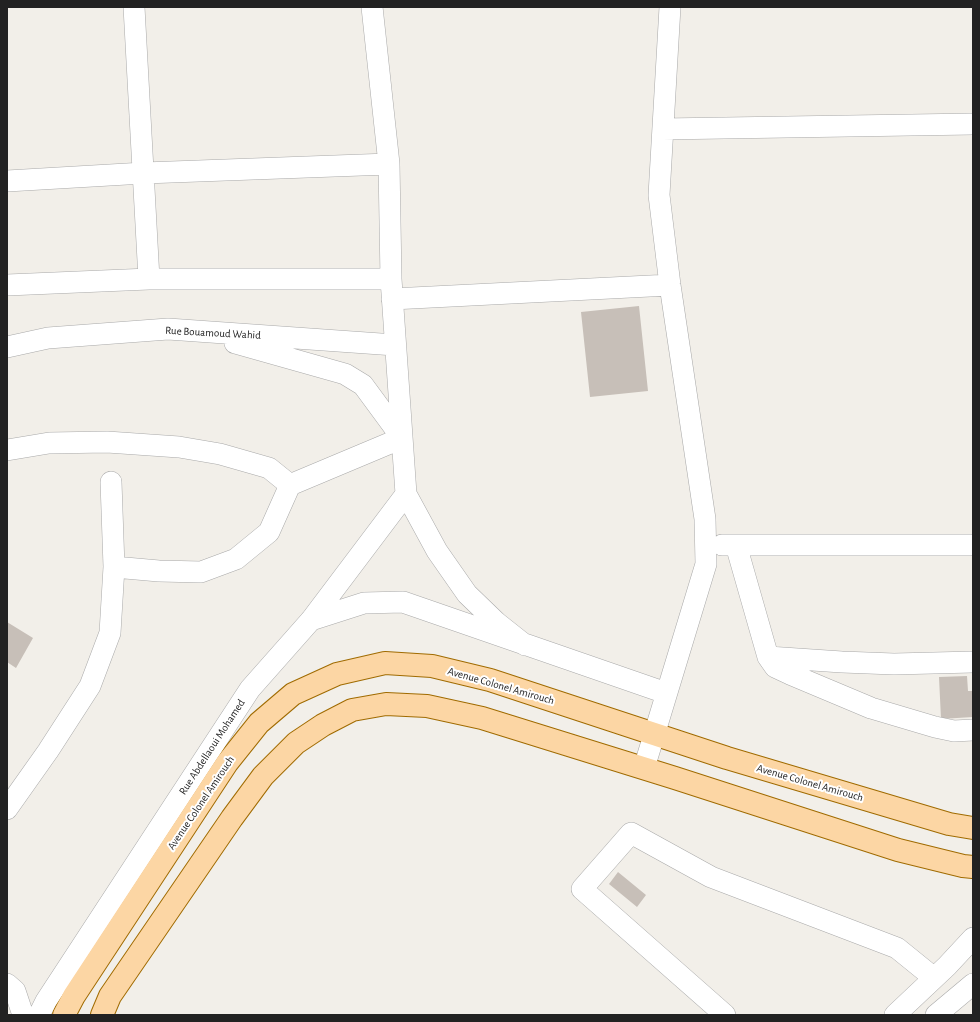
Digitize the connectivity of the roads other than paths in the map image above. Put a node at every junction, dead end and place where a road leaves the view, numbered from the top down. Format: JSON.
{"nodes":[{"id":1,"x":134,"y":7,"type":"edge"},
{"id":2,"x":372,"y":7,"type":"edge"},
{"id":3,"x":670,"y":7,"type":"edge"},
{"id":4,"x":973,"y":124,"type":"edge"},
{"id":5,"x":663,"y":128,"type":"junction"},
{"id":6,"x":389,"y":164,"type":"junction"},
{"id":7,"x":144,"y":173,"type":"junction"},
{"id":8,"x":7,"y":181,"type":"edge"},
{"id":9,"x":149,"y":278,"type":"junction"},
{"id":10,"x":7,"y":285,"type":"edge"},
{"id":11,"x":670,"y":285,"type":"junction"},
{"id":12,"x":391,"y":289,"type":"junction"},
{"id":13,"x":193,"y":330,"type":"junction"},
{"id":14,"x":395,"y":346,"type":"junction"},
{"id":15,"x":7,"y":347,"type":"edge"},
{"id":16,"x":402,"y":438,"type":"junction"},
{"id":17,"x":7,"y":450,"type":"edge"},
{"id":18,"x":110,"y":482,"type":"dead end"},
{"id":19,"x":290,"y":485,"type":"junction"},
{"id":20,"x":406,"y":494,"type":"junction"},
{"id":21,"x":706,"y":545,"type":"junction"},
{"id":22,"x":736,"y":545,"type":"junction"},
{"id":23,"x":973,"y":545,"type":"edge"},
{"id":24,"x":114,"y":567,"type":"junction"},
{"id":25,"x":311,"y":620,"type":"junction"},
{"id":26,"x":525,"y":645,"type":"junction"},
{"id":27,"x":768,"y":657,"type":"junction"},
{"id":28,"x":973,"y":662,"type":"edge"},
{"id":29,"x":666,"y":693,"type":"junction"},
{"id":30,"x":973,"y":730,"type":"edge"},
{"id":31,"x":654,"y":735,"type":"junction"},
{"id":32,"x":644,"y":768,"type":"junction"},
{"id":33,"x":7,"y":809,"type":"edge"},
{"id":34,"x":973,"y":828,"type":"edge"},
{"id":35,"x":973,"y":867,"type":"edge"},
{"id":36,"x":973,"y":938,"type":"edge"},
{"id":37,"x":934,"y":978,"type":"junction"},
{"id":38,"x":973,"y":984,"type":"edge"},
{"id":39,"x":11,"y":988,"type":"edge"},
{"id":40,"x":43,"y":1008,"type":"edge"},
{"id":41,"x":23,"y":1015,"type":"edge"},
{"id":42,"x":64,"y":1015,"type":"edge"},
{"id":43,"x":102,"y":1015,"type":"edge"},
{"id":44,"x":725,"y":1015,"type":"edge"},
{"id":45,"x":895,"y":1015,"type":"edge"},
{"id":46,"x":936,"y":1015,"type":"edge"}],
"edges":[{"from":1,"to":7,"type":"street"},
{"from":2,"to":6,"type":"street"},
{"from":3,"to":5,"type":"street"},
{"from":4,"to":5,"type":"street"},
{"from":5,"to":11,"type":"street"},
{"from":6,"to":7,"type":"street"},
{"from":6,"to":12,"type":"street"},
{"from":7,"to":8,"type":"street"},
{"from":7,"to":9,"type":"street"},
{"from":9,"to":10,"type":"street"},
{"from":9,"to":12,"type":"street"},
{"from":11,"to":12,"type":"street"},
{"from":11,"to":21,"type":"street"},
{"from":12,"to":14,"type":"street"},
{"from":13,"to":14,"type":"street","name":"Rue Bouamoud Wahid"},
{"from":13,"to":15,"type":"street","name":"Rue Bouamoud Wahid"},
{"from":13,"to":16,"type":"street"},
{"from":14,"to":16,"type":"street"},
{"from":16,"to":19,"type":"street"},
{"from":16,"to":20,"type":"street"},
{"from":17,"to":19,"type":"street"},
{"from":18,"to":24,"type":"street"},
{"from":19,"to":24,"type":"street"},
{"from":20,"to":25,"type":"street","name":"Rue Abdellaoui Mohamed"},
{"from":20,"to":26,"type":"street"},
{"from":21,"to":22,"type":"street"},
{"from":21,"to":29,"type":"street"},
{"from":22,"to":23,"type":"street"},
{"from":22,"to":27,"type":"street"},
{"from":24,"to":33,"type":"street"},
{"from":25,"to":26,"type":"street"},
{"from":25,"to":40,"type":"street","name":"Rue Abdellaoui Mohamed"},
{"from":26,"to":29,"type":"street"},
{"from":27,"to":28,"type":"street"},
{"from":27,"to":30,"type":"street"},
{"from":29,"to":31,"type":"street"},
{"from":31,"to":32,"type":"street"},
{"from":31,"to":34,"type":"main road","name":"Avenue Colonel Amirouch"},
{"from":31,"to":42,"type":"main road","name":"Avenue Colonel Amirouch"},
{"from":32,"to":35,"type":"main road"},
{"from":32,"to":43,"type":"main road"},
{"from":36,"to":37,"type":"street"},
{"from":37,"to":44,"type":"street"},
{"from":37,"to":45,"type":"street"},
{"from":38,"to":46,"type":"street"},
{"from":39,"to":40,"type":"street"},
{"from":39,"to":41,"type":"street"}]}
